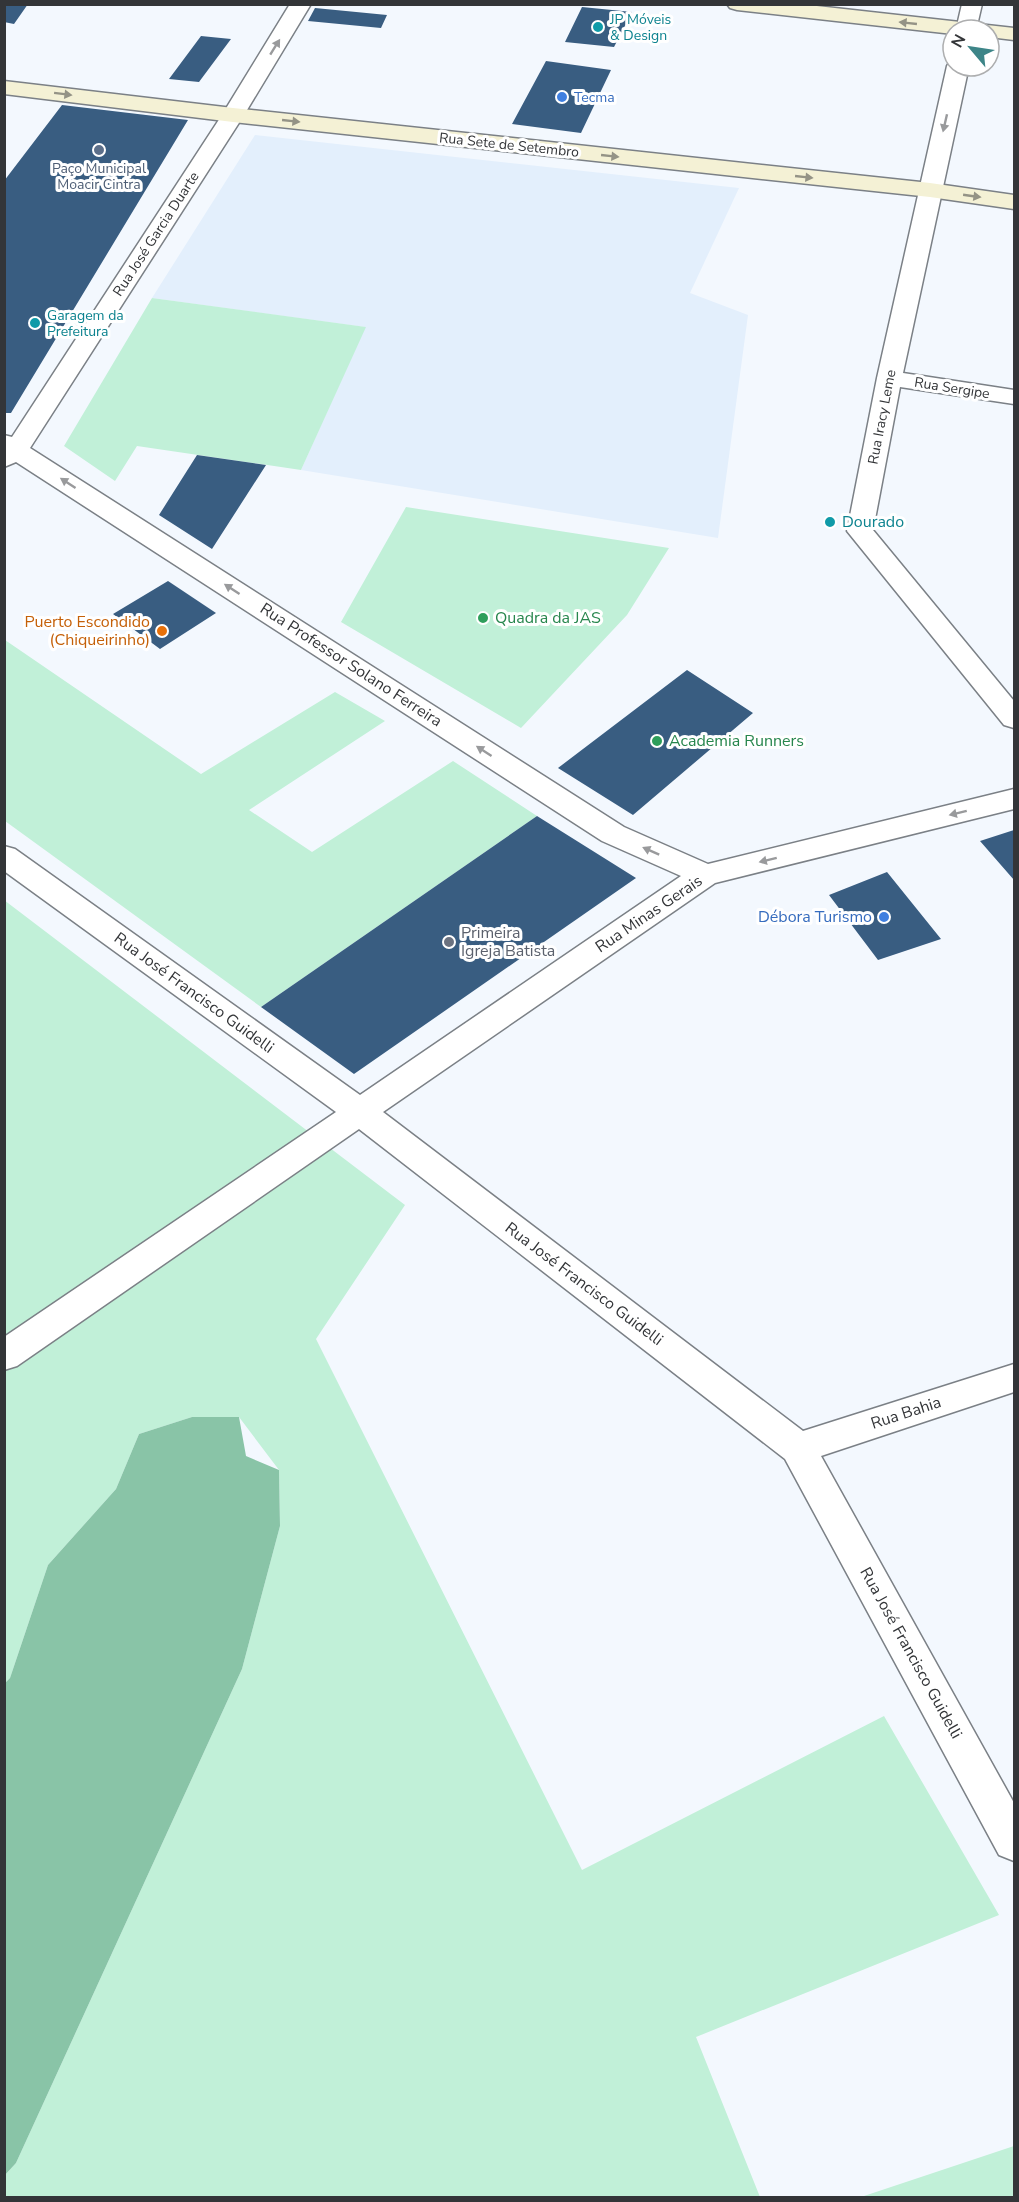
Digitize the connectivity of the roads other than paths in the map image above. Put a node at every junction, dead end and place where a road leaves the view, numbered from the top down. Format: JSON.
{"nodes":[{"id":1,"x":301,"y":4,"type":"edge"},
{"id":2,"x":737,"y":4,"type":"edge"},
{"id":3,"x":941,"y":27,"type":"edge"},
{"id":4,"x":955,"y":78,"type":"edge"},
{"id":5,"x":4,"y":87,"type":"edge"},
{"id":6,"x":233,"y":115,"type":"junction"},
{"id":7,"x":930,"y":190,"type":"junction"},
{"id":8,"x":1014,"y":202,"type":"edge"},
{"id":9,"x":889,"y":378,"type":"junction"},
{"id":10,"x":1014,"y":397,"type":"edge"},
{"id":11,"x":8,"y":450,"type":"edge"},
{"id":12,"x":1014,"y":719,"type":"edge"},
{"id":13,"x":1014,"y":799,"type":"edge"},
{"id":14,"x":4,"y":856,"type":"edge"},
{"id":15,"x":705,"y":875,"type":"junction"},
{"id":16,"x":360,"y":1112,"type":"junction"},
{"id":17,"x":4,"y":1356,"type":"edge"},
{"id":18,"x":1014,"y":1378,"type":"edge"},
{"id":19,"x":798,"y":1448,"type":"junction"},
{"id":20,"x":1014,"y":1842,"type":"edge"}],
"edges":[{"from":6,"to":1,"type":"street","name":"Rua José Garcia Duarte","one_way":true},
{"from":3,"to":2,"type":"main road","one_way":true},
{"from":4,"to":7,"type":"street","name":"Rua Iracy Leme","one_way":true},
{"from":5,"to":6,"type":"main road","name":"Rua Sete de Setembro","one_way":true},
{"from":6,"to":7,"type":"main road","name":"Rua Sete de Setembro","one_way":true},
{"from":6,"to":11,"type":"street","name":"Rua José Garcia Duarte"},
{"from":7,"to":8,"type":"main road","name":"Rua Sete de Setembro","one_way":true},
{"from":7,"to":9,"type":"street","name":"Rua Iracy Leme"},
{"from":9,"to":10,"type":"street","name":"Rua Sergipe"},
{"from":9,"to":12,"type":"street","name":"Rua Iracy Leme"},
{"from":15,"to":11,"type":"street","name":"Rua Professor Solano Ferreira","one_way":true},
{"from":13,"to":15,"type":"street","name":"Rua Minas Gerais","one_way":true},
{"from":14,"to":16,"type":"street","name":"Rua José Francisco Guidelli"},
{"from":15,"to":16,"type":"street","name":"Rua Minas Gerais"},
{"from":16,"to":17,"type":"street","name":"Rua Minas Gerais"},
{"from":16,"to":19,"type":"street","name":"Rua José Francisco Guidelli"},
{"from":18,"to":19,"type":"street","name":"Rua Bahia"},
{"from":19,"to":20,"type":"street","name":"Rua José Francisco Guidelli"}]}
